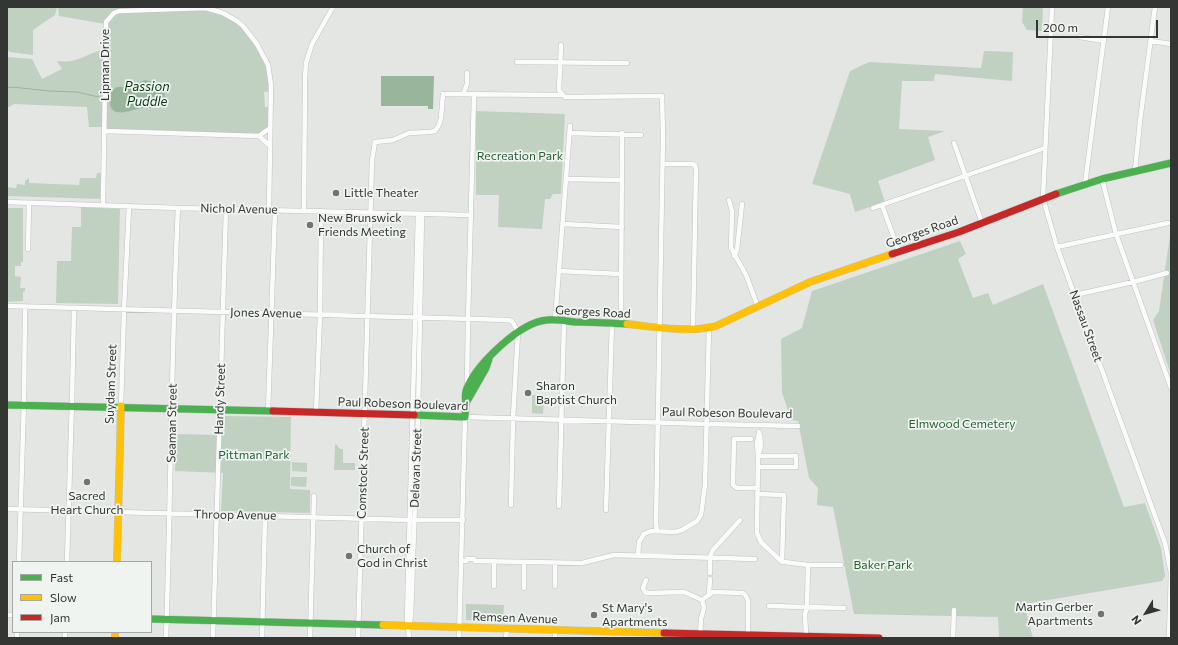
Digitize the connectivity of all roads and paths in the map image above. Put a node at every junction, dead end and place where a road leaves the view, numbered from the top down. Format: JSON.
{"nodes":[{"id":1,"x":220,"y":7,"type":"edge"},
{"id":2,"x":333,"y":7,"type":"edge"},
{"id":3,"x":1052,"y":7,"type":"edge"},
{"id":4,"x":1108,"y":7,"type":"edge"},
{"id":5,"x":1155,"y":7,"type":"edge"},
{"id":6,"x":207,"y":8,"type":"edge"},
{"id":7,"x":223,"y":13,"type":"junction"},
{"id":8,"x":1080,"y":37,"type":"dead end"},
{"id":9,"x":1104,"y":41,"type":"junction"},
{"id":10,"x":1151,"y":41,"type":"junction"},
{"id":11,"x":1171,"y":44,"type":"edge"},
{"id":12,"x":561,"y":45,"type":"dead end"},
{"id":13,"x":517,"y":62,"type":"dead end"},
{"id":14,"x":560,"y":63,"type":"junction"},
{"id":15,"x":627,"y":63,"type":"dead end"},
{"id":16,"x":467,"y":73,"type":"dead end"},
{"id":17,"x":461,"y":94,"type":"junction"},
{"id":18,"x":474,"y":95,"type":"junction"},
{"id":19,"x":563,"y":95,"type":"junction"},
{"id":20,"x":570,"y":126,"type":"dead end"},
{"id":21,"x":270,"y":128,"type":"junction"},
{"id":22,"x":105,"y":131,"type":"junction"},
{"id":23,"x":569,"y":133,"type":"junction"},
{"id":24,"x":622,"y":133,"type":"junction"},
{"id":25,"x":640,"y":134,"type":"dead end"},
{"id":26,"x":259,"y":136,"type":"junction"},
{"id":27,"x":954,"y":143,"type":"dead end"},
{"id":28,"x":270,"y":146,"type":"junction"},
{"id":29,"x":1045,"y":148,"type":"junction"},
{"id":30,"x":1171,"y":162,"type":"edge"},
{"id":31,"x":663,"y":164,"type":"junction"},
{"id":32,"x":1135,"y":171,"type":"junction"},
{"id":33,"x":965,"y":176,"type":"junction"},
{"id":34,"x":1102,"y":179,"type":"junction"},
{"id":35,"x":566,"y":180,"type":"junction"},
{"id":36,"x":622,"y":180,"type":"junction"},
{"id":37,"x":1085,"y":184,"type":"junction"},
{"id":38,"x":1043,"y":198,"type":"junction"},
{"id":39,"x":729,"y":200,"type":"dead end"},
{"id":40,"x":7,"y":202,"type":"edge"},
{"id":41,"x":29,"y":203,"type":"junction"},
{"id":42,"x":742,"y":204,"type":"dead end"},
{"id":43,"x":103,"y":205,"type":"junction"},
{"id":44,"x":882,"y":205,"type":"junction"},
{"id":45,"x":129,"y":206,"type":"junction"},
{"id":46,"x":178,"y":208,"type":"junction"},
{"id":47,"x":226,"y":208,"type":"junction"},
{"id":48,"x":873,"y":208,"type":"dead end"},
{"id":49,"x":269,"y":209,"type":"junction"},
{"id":50,"x":275,"y":210,"type":"junction"},
{"id":51,"x":304,"y":210,"type":"junction"},
{"id":52,"x":321,"y":211,"type":"junction"},
{"id":53,"x":370,"y":212,"type":"junction"},
{"id":54,"x":420,"y":214,"type":"junction"},
{"id":55,"x":471,"y":215,"type":"junction"},
{"id":56,"x":982,"y":223,"type":"junction"},
{"id":57,"x":1168,"y":223,"type":"dead end"},
{"id":58,"x":563,"y":224,"type":"junction"},
{"id":59,"x":622,"y":227,"type":"junction"},
{"id":60,"x":1116,"y":234,"type":"junction"},
{"id":61,"x":1058,"y":248,"type":"junction"},
{"id":62,"x":28,"y":249,"type":"dead end"},
{"id":63,"x":899,"y":252,"type":"junction"},
{"id":64,"x":734,"y":256,"type":"junction"},
{"id":65,"x":559,"y":271,"type":"junction"},
{"id":66,"x":1167,"y":273,"type":"dead end"},
{"id":67,"x":621,"y":274,"type":"junction"},
{"id":68,"x":1133,"y":282,"type":"junction"},
{"id":69,"x":1075,"y":295,"type":"junction"},
{"id":70,"x":7,"y":306,"type":"edge"},
{"id":71,"x":25,"y":307,"type":"junction"},
{"id":72,"x":758,"y":307,"type":"junction"},
{"id":73,"x":74,"y":308,"type":"junction"},
{"id":74,"x":124,"y":310,"type":"junction"},
{"id":75,"x":173,"y":311,"type":"junction"},
{"id":76,"x":223,"y":312,"type":"junction"},
{"id":77,"x":272,"y":313,"type":"junction"},
{"id":78,"x":320,"y":314,"type":"junction"},
{"id":79,"x":368,"y":316,"type":"junction"},
{"id":80,"x":415,"y":317,"type":"junction"},
{"id":81,"x":420,"y":317,"type":"junction"},
{"id":82,"x":468,"y":319,"type":"junction"},
{"id":83,"x":555,"y":321,"type":"junction"},
{"id":84,"x":564,"y":322,"type":"junction"},
{"id":85,"x":612,"y":323,"type":"junction"},
{"id":86,"x":621,"y":324,"type":"junction"},
{"id":87,"x":660,"y":327,"type":"junction"},
{"id":88,"x":693,"y":328,"type":"junction"},
{"id":89,"x":709,"y":328,"type":"junction"},
{"id":90,"x":518,"y":332,"type":"junction"},
{"id":91,"x":489,"y":359,"type":"junction"},
{"id":92,"x":467,"y":388,"type":"junction"},
{"id":93,"x":1171,"y":388,"type":"edge"},
{"id":94,"x":466,"y":402,"type":"junction"},
{"id":95,"x":7,"y":405,"type":"edge"},
{"id":96,"x":24,"y":405,"type":"junction"},
{"id":97,"x":72,"y":406,"type":"junction"},
{"id":98,"x":121,"y":406,"type":"junction"},
{"id":99,"x":172,"y":408,"type":"junction"},
{"id":100,"x":220,"y":410,"type":"junction"},
{"id":101,"x":268,"y":411,"type":"junction"},
{"id":102,"x":316,"y":412,"type":"junction"},
{"id":103,"x":364,"y":414,"type":"junction"},
{"id":104,"x":415,"y":415,"type":"junction"},
{"id":105,"x":465,"y":416,"type":"junction"},
{"id":106,"x":513,"y":418,"type":"junction"},
{"id":107,"x":561,"y":420,"type":"junction"},
{"id":108,"x":610,"y":421,"type":"junction"},
{"id":109,"x":658,"y":422,"type":"junction"},
{"id":110,"x":707,"y":424,"type":"junction"},
{"id":111,"x":759,"y":426,"type":"junction"},
{"id":112,"x":798,"y":426,"type":"dead end"},
{"id":113,"x":751,"y":439,"type":"dead end"},
{"id":114,"x":758,"y":455,"type":"junction"},
{"id":115,"x":758,"y":467,"type":"junction"},
{"id":116,"x":414,"y":470,"type":"junction"},
{"id":117,"x":757,"y":488,"type":"junction"},
{"id":118,"x":757,"y":494,"type":"junction"},
{"id":119,"x":314,"y":496,"type":"dead end"},
{"id":120,"x":511,"y":505,"type":"dead end"},
{"id":121,"x":559,"y":506,"type":"dead end"},
{"id":122,"x":7,"y":509,"type":"edge"},
{"id":123,"x":20,"y":509,"type":"junction"},
{"id":124,"x":68,"y":510,"type":"junction"},
{"id":125,"x":606,"y":510,"type":"dead end"},
{"id":126,"x":118,"y":512,"type":"junction"},
{"id":127,"x":170,"y":513,"type":"junction"},
{"id":128,"x":217,"y":515,"type":"junction"},
{"id":129,"x":264,"y":516,"type":"junction"},
{"id":130,"x":313,"y":517,"type":"junction"},
{"id":131,"x":361,"y":518,"type":"junction"},
{"id":132,"x":409,"y":520,"type":"junction"},
{"id":133,"x":415,"y":520,"type":"junction"},
{"id":134,"x":463,"y":520,"type":"junction"},
{"id":135,"x":740,"y":520,"type":"dead end"},
{"id":136,"x":657,"y":531,"type":"junction"},
{"id":137,"x":638,"y":556,"type":"junction"},
{"id":138,"x":710,"y":558,"type":"junction"},
{"id":139,"x":755,"y":559,"type":"dead end"},
{"id":140,"x":19,"y":561,"type":"edge"},
{"id":141,"x":67,"y":561,"type":"edge"},
{"id":142,"x":117,"y":561,"type":"edge"},
{"id":143,"x":464,"y":561,"type":"junction"},
{"id":144,"x":494,"y":561,"type":"junction"},
{"id":145,"x":524,"y":562,"type":"junction"},
{"id":146,"x":782,"y":562,"type":"junction"},
{"id":147,"x":555,"y":563,"type":"junction"},
{"id":148,"x":808,"y":565,"type":"junction"},
{"id":149,"x":841,"y":565,"type":"dead end"},
{"id":150,"x":710,"y":573,"type":"dead end"},
{"id":151,"x":710,"y":579,"type":"dead end"},
{"id":152,"x":646,"y":580,"type":"dead end"},
{"id":153,"x":494,"y":586,"type":"dead end"},
{"id":154,"x":555,"y":586,"type":"dead end"},
{"id":155,"x":524,"y":588,"type":"dead end"},
{"id":156,"x":709,"y":593,"type":"junction"},
{"id":157,"x":702,"y":600,"type":"junction"},
{"id":158,"x":769,"y":606,"type":"dead end"},
{"id":159,"x":807,"y":608,"type":"junction"},
{"id":160,"x":844,"y":608,"type":"dead end"},
{"id":161,"x":954,"y":610,"type":"dead end"},
{"id":162,"x":152,"y":619,"type":"edge"},
{"id":163,"x":167,"y":619,"type":"junction"},
{"id":164,"x":214,"y":620,"type":"junction"},
{"id":165,"x":262,"y":622,"type":"junction"},
{"id":166,"x":311,"y":624,"type":"junction"},
{"id":167,"x":358,"y":625,"type":"junction"},
{"id":168,"x":409,"y":626,"type":"junction"},
{"id":169,"x":459,"y":628,"type":"junction"},
{"id":170,"x":506,"y":628,"type":"junction"},
{"id":171,"x":555,"y":634,"type":"edge"},
{"id":172,"x":604,"y":635,"type":"edge"},
{"id":173,"x":806,"y":635,"type":"edge"},
{"id":174,"x":652,"y":636,"type":"edge"},
{"id":175,"x":700,"y":636,"type":"edge"},
{"id":176,"x":748,"y":637,"type":"edge"},
{"id":177,"x":166,"y":638,"type":"edge"},
{"id":178,"x":213,"y":638,"type":"edge"},
{"id":179,"x":262,"y":638,"type":"edge"},
{"id":180,"x":310,"y":638,"type":"edge"},
{"id":181,"x":358,"y":638,"type":"edge"},
{"id":182,"x":409,"y":638,"type":"edge"},
{"id":183,"x":459,"y":638,"type":"edge"},
{"id":184,"x":506,"y":638,"type":"edge"},
{"id":185,"x":860,"y":638,"type":"edge"},
{"id":186,"x":879,"y":638,"type":"edge"},
{"id":187,"x":953,"y":638,"type":"edge"},
{"id":188,"x":1169,"y":638,"type":"edge"}],
"edges":[{"from":1,"to":7,"type":"street"},
{"from":2,"to":51,"type":"street"},
{"from":3,"to":29,"type":"street","name":"Nassau Street"},
{"from":4,"to":9,"type":"street"},
{"from":5,"to":10,"type":"street"},
{"from":6,"to":7,"type":"street","name":"Lipman Drive"},
{"from":6,"to":22,"type":"street","name":"Lipman Drive"},
{"from":7,"to":21,"type":"street","name":"Lipman Drive"},
{"from":8,"to":9,"type":"street"},
{"from":9,"to":37,"type":"street"},
{"from":10,"to":11,"type":"street"},
{"from":10,"to":32,"type":"street"},
{"from":12,"to":14,"type":"street"},
{"from":13,"to":14,"type":"street"},
{"from":14,"to":15,"type":"street"},
{"from":14,"to":19,"type":"street"},
{"from":16,"to":17,"type":"street"},
{"from":17,"to":18,"type":"street"},
{"from":17,"to":53,"type":"street","name":"Comstock Street"},
{"from":18,"to":19,"type":"street"},
{"from":18,"to":55,"type":"street"},
{"from":19,"to":31,"type":"street"},
{"from":20,"to":23,"type":"street"},
{"from":21,"to":26,"type":"street"},
{"from":21,"to":28,"type":"street","name":"Lipman Drive"},
{"from":22,"to":26,"type":"street"},
{"from":22,"to":43,"type":"street","name":"Lipman Drive"},
{"from":23,"to":24,"type":"street"},
{"from":23,"to":35,"type":"street"},
{"from":24,"to":25,"type":"street"},
{"from":24,"to":36,"type":"street"},
{"from":26,"to":28,"type":"street"},
{"from":27,"to":33,"type":"street"},
{"from":28,"to":49,"type":"street","name":"Lipman Drive"},
{"from":29,"to":33,"type":"street"},
{"from":29,"to":38,"type":"street","name":"Nassau Street"},
{"from":30,"to":32,"type":"street","name":"Georges Road"},
{"from":31,"to":87,"type":"street"},
{"from":31,"to":88,"type":"street"},
{"from":32,"to":34,"type":"street","name":"Georges Road"},
{"from":33,"to":44,"type":"street"},
{"from":33,"to":56,"type":"street"},
{"from":34,"to":37,"type":"street","name":"Georges Road"},
{"from":34,"to":60,"type":"street"},
{"from":35,"to":36,"type":"street"},
{"from":35,"to":58,"type":"street"},
{"from":36,"to":59,"type":"street"},
{"from":37,"to":38,"type":"street","name":"Georges Road"},
{"from":38,"to":56,"type":"street","name":"Georges Road"},
{"from":38,"to":61,"type":"street","name":"Nassau Street"},
{"from":39,"to":64,"type":"street"},
{"from":40,"to":41,"type":"street","name":"Nichol Avenue"},
{"from":41,"to":43,"type":"street","name":"Nichol Avenue"},
{"from":41,"to":62,"type":"street"},
{"from":42,"to":64,"type":"street"},
{"from":43,"to":45,"type":"street","name":"Nichol Avenue"},
{"from":44,"to":48,"type":"street"},
{"from":44,"to":63,"type":"street"},
{"from":45,"to":46,"type":"street","name":"Nichol Avenue"},
{"from":45,"to":74,"type":"street","name":"Suydam Street"},
{"from":46,"to":47,"type":"street","name":"Nichol Avenue"},
{"from":46,"to":75,"type":"street","name":"Seaman Street"},
{"from":47,"to":49,"type":"street","name":"Nichol Avenue"},
{"from":47,"to":76,"type":"street","name":"Handy Street"},
{"from":49,"to":50,"type":"street","name":"Nichol Avenue"},
{"from":50,"to":51,"type":"street","name":"Nichol Avenue"},
{"from":50,"to":77,"type":"street"},
{"from":51,"to":52,"type":"street","name":"Nichol Avenue"},
{"from":52,"to":53,"type":"street","name":"Nichol Avenue"},
{"from":52,"to":78,"type":"street"},
{"from":53,"to":54,"type":"street","name":"Nichol Avenue"},
{"from":53,"to":79,"type":"street","name":"Comstock Street"},
{"from":54,"to":55,"type":"street","name":"Nichol Avenue"},
{"from":54,"to":80,"type":"street","name":"Delavan Street"},
{"from":54,"to":81,"type":"street","name":"Delavan Street"},
{"from":55,"to":82,"type":"street"},
{"from":56,"to":63,"type":"street","name":"Georges Road"},
{"from":57,"to":60,"type":"street"},
{"from":58,"to":59,"type":"street"},
{"from":58,"to":65,"type":"street"},
{"from":59,"to":67,"type":"street"},
{"from":60,"to":61,"type":"street"},
{"from":60,"to":68,"type":"street"},
{"from":61,"to":69,"type":"street","name":"Nassau Street"},
{"from":63,"to":72,"type":"street","name":"Georges Road"},
{"from":64,"to":72,"type":"street"},
{"from":65,"to":67,"type":"street"},
{"from":65,"to":83,"type":"street"},
{"from":66,"to":68,"type":"street"},
{"from":67,"to":86,"type":"street"},
{"from":68,"to":69,"type":"street"},
{"from":68,"to":93,"type":"street"},
{"from":69,"to":188,"type":"street","name":"Nassau Street"},
{"from":70,"to":71,"type":"street","name":"Jones Avenue"},
{"from":71,"to":73,"type":"street","name":"Jones Avenue"},
{"from":71,"to":96,"type":"street"},
{"from":72,"to":89,"type":"street","name":"Georges Road"},
{"from":73,"to":74,"type":"street","name":"Jones Avenue"},
{"from":73,"to":97,"type":"street"},
{"from":74,"to":75,"type":"street","name":"Jones Avenue"},
{"from":74,"to":98,"type":"street","name":"Suydam Street"},
{"from":75,"to":76,"type":"street","name":"Jones Avenue"},
{"from":75,"to":99,"type":"street","name":"Seaman Street"},
{"from":76,"to":77,"type":"street","name":"Jones Avenue"},
{"from":76,"to":100,"type":"street","name":"Handy Street"},
{"from":77,"to":78,"type":"street","name":"Jones Avenue"},
{"from":77,"to":101,"type":"street"},
{"from":78,"to":79,"type":"street","name":"Jones Avenue"},
{"from":78,"to":102,"type":"street"},
{"from":79,"to":80,"type":"street","name":"Jones Avenue"},
{"from":79,"to":103,"type":"street","name":"Comstock Street"},
{"from":80,"to":81,"type":"street","name":"Jones Avenue"},
{"from":80,"to":104,"type":"street","name":"Delavan Street"},
{"from":81,"to":82,"type":"street","name":"Jones Avenue"},
{"from":81,"to":104,"type":"street","name":"Delavan Street"},
{"from":82,"to":90,"type":"street","name":"Jones Avenue"},
{"from":82,"to":92,"type":"street"},
{"from":83,"to":84,"type":"street","name":"Georges Road"},
{"from":83,"to":90,"type":"street","name":"Georges Road"},
{"from":84,"to":85,"type":"street","name":"Georges Road"},
{"from":84,"to":107,"type":"street"},
{"from":85,"to":86,"type":"street","name":"Georges Road"},
{"from":85,"to":108,"type":"street"},
{"from":86,"to":87,"type":"street","name":"Georges Road"},
{"from":87,"to":88,"type":"street","name":"Georges Road"},
{"from":87,"to":109,"type":"street"},
{"from":88,"to":89,"type":"street","name":"Georges Road"},
{"from":89,"to":110,"type":"street"},
{"from":90,"to":91,"type":"street","name":"Georges Road"},
{"from":90,"to":106,"type":"street"},
{"from":91,"to":92,"type":"street","name":"Georges Road"},
{"from":91,"to":94,"type":"street","name":"Georges Road"},
{"from":92,"to":94,"type":"street"},
{"from":94,"to":105,"type":"street","name":"Georges Road"},
{"from":95,"to":96,"type":"street","name":"Paul Robeson Boulevard"},
{"from":96,"to":97,"type":"street","name":"Paul Robeson Boulevard"},
{"from":96,"to":123,"type":"street"},
{"from":97,"to":98,"type":"street","name":"Paul Robeson Boulevard"},
{"from":97,"to":124,"type":"street"},
{"from":98,"to":99,"type":"street","name":"Paul Robeson Boulevard"},
{"from":98,"to":126,"type":"street","name":"Suydam Street"},
{"from":99,"to":100,"type":"street","name":"Paul Robeson Boulevard"},
{"from":99,"to":127,"type":"street","name":"Seaman Street"},
{"from":100,"to":101,"type":"street","name":"Paul Robeson Boulevard"},
{"from":100,"to":128,"type":"street","name":"Handy Street"},
{"from":101,"to":102,"type":"street","name":"Paul Robeson Boulevard"},
{"from":102,"to":103,"type":"street","name":"Paul Robeson Boulevard"},
{"from":103,"to":104,"type":"street","name":"Paul Robeson Boulevard"},
{"from":103,"to":131,"type":"street","name":"Comstock Street"},
{"from":104,"to":105,"type":"street","name":"Paul Robeson Boulevard"},
{"from":104,"to":116,"type":"street","name":"Delavan Street"},
{"from":105,"to":106,"type":"street","name":"Paul Robeson Boulevard"},
{"from":105,"to":134,"type":"street"},
{"from":106,"to":107,"type":"street","name":"Paul Robeson Boulevard"},
{"from":106,"to":120,"type":"street"},
{"from":107,"to":108,"type":"street","name":"Paul Robeson Boulevard"},
{"from":107,"to":121,"type":"street"},
{"from":108,"to":109,"type":"street","name":"Paul Robeson Boulevard"},
{"from":108,"to":125,"type":"street"},
{"from":109,"to":110,"type":"street","name":"Paul Robeson Boulevard"},
{"from":109,"to":136,"type":"street"},
{"from":110,"to":111,"type":"street","name":"Paul Robeson Boulevard"},
{"from":110,"to":136,"type":"street"},
{"from":111,"to":112,"type":"street","name":"Paul Robeson Boulevard"},
{"from":111,"to":114,"type":"street"},
{"from":113,"to":117,"type":"street"},
{"from":114,"to":115,"type":"street"},
{"from":114,"to":115,"type":"street"},
{"from":115,"to":117,"type":"street"},
{"from":116,"to":132,"type":"street","name":"Delavan Street"},
{"from":116,"to":133,"type":"street","name":"Delavan Street"},
{"from":117,"to":118,"type":"street"},
{"from":118,"to":146,"type":"street"},
{"from":118,"to":146,"type":"street"},
{"from":119,"to":130,"type":"street"},
{"from":122,"to":123,"type":"street","name":"Throop Avenue"},
{"from":123,"to":124,"type":"street","name":"Throop Avenue"},
{"from":123,"to":140,"type":"street"},
{"from":124,"to":126,"type":"street","name":"Throop Avenue"},
{"from":124,"to":141,"type":"street"},
{"from":126,"to":127,"type":"street","name":"Throop Avenue"},
{"from":126,"to":142,"type":"street","name":"Suydam Street"},
{"from":127,"to":128,"type":"street","name":"Throop Avenue"},
{"from":127,"to":163,"type":"street","name":"Seaman Street"},
{"from":128,"to":129,"type":"street","name":"Throop Avenue"},
{"from":128,"to":164,"type":"street","name":"Handy Street"},
{"from":129,"to":130,"type":"street","name":"Throop Avenue"},
{"from":129,"to":165,"type":"street"},
{"from":130,"to":131,"type":"street","name":"Throop Avenue"},
{"from":130,"to":166,"type":"street"},
{"from":131,"to":132,"type":"street","name":"Throop Avenue"},
{"from":131,"to":167,"type":"street","name":"Comstock Street"},
{"from":132,"to":133,"type":"street","name":"Throop Avenue"},
{"from":132,"to":168,"type":"street","name":"Delavan Street"},
{"from":133,"to":134,"type":"street","name":"Throop Avenue"},
{"from":133,"to":168,"type":"street","name":"Delavan Street"},
{"from":134,"to":143,"type":"street"},
{"from":135,"to":138,"type":"street"},
{"from":136,"to":137,"type":"street"},
{"from":137,"to":138,"type":"street"},
{"from":137,"to":147,"type":"street"},
{"from":138,"to":139,"type":"street"},
{"from":138,"to":150,"type":"street"},
{"from":143,"to":144,"type":"street"},
{"from":143,"to":169,"type":"street"},
{"from":144,"to":145,"type":"street"},
{"from":144,"to":153,"type":"street"},
{"from":145,"to":147,"type":"street"},
{"from":145,"to":155,"type":"street"},
{"from":146,"to":148,"type":"street"},
{"from":147,"to":154,"type":"street"},
{"from":148,"to":149,"type":"street"},
{"from":148,"to":159,"type":"street"},
{"from":151,"to":156,"type":"street"},
{"from":152,"to":157,"type":"street"},
{"from":156,"to":157,"type":"street"},
{"from":156,"to":176,"type":"street"},
{"from":157,"to":175,"type":"street"},
{"from":158,"to":159,"type":"street"},
{"from":159,"to":160,"type":"street"},
{"from":159,"to":173,"type":"street"},
{"from":161,"to":187,"type":"street"},
{"from":162,"to":163,"type":"street","name":"Remsen Avenue"},
{"from":163,"to":164,"type":"street","name":"Remsen Avenue"},
{"from":163,"to":177,"type":"street","name":"Seaman Street"},
{"from":164,"to":165,"type":"street","name":"Remsen Avenue"},
{"from":164,"to":178,"type":"street","name":"Handy Street"},
{"from":165,"to":166,"type":"street","name":"Remsen Avenue"},
{"from":165,"to":179,"type":"street"},
{"from":166,"to":167,"type":"street","name":"Remsen Avenue"},
{"from":166,"to":180,"type":"street"},
{"from":167,"to":168,"type":"street","name":"Remsen Avenue"},
{"from":167,"to":181,"type":"street","name":"Comstock Street"},
{"from":168,"to":169,"type":"street","name":"Remsen Avenue"},
{"from":168,"to":182,"type":"street","name":"Delavan Street"},
{"from":169,"to":170,"type":"street","name":"Remsen Avenue"},
{"from":169,"to":183,"type":"street"},
{"from":170,"to":171,"type":"street","name":"Remsen Avenue"},
{"from":170,"to":184,"type":"street"},
{"from":171,"to":172,"type":"street","name":"Remsen Avenue"},
{"from":172,"to":174,"type":"street","name":"Remsen Avenue"},
{"from":173,"to":176,"type":"street","name":"Remsen Avenue"},
{"from":173,"to":185,"type":"street","name":"Remsen Avenue"},
{"from":174,"to":175,"type":"street","name":"Remsen Avenue"},
{"from":175,"to":176,"type":"street","name":"Remsen Avenue"},
{"from":185,"to":186,"type":"street","name":"Remsen Avenue"}]}
